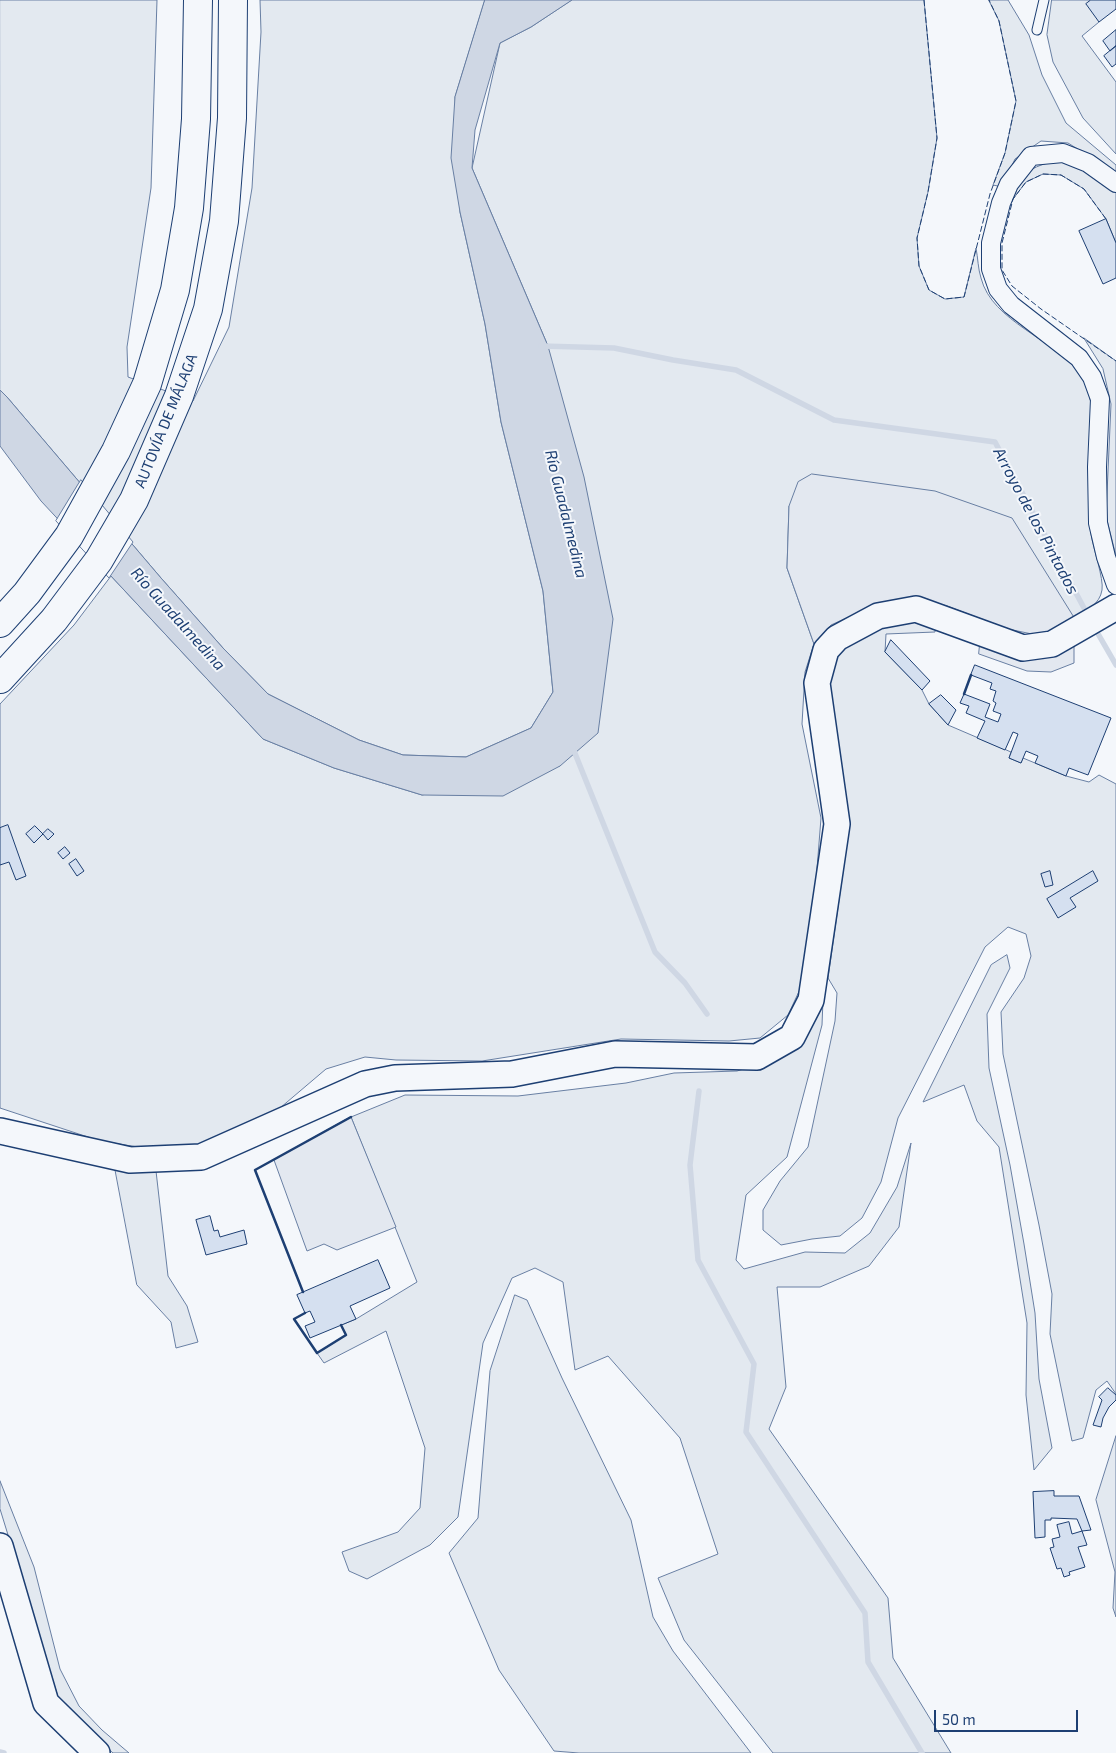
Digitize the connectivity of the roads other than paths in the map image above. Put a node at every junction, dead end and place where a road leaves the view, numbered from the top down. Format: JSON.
{"nodes":[{"id":1,"x":198,"y":0,"type":"edge"},
{"id":2,"x":233,"y":0,"type":"edge"},
{"id":3,"x":1044,"y":0,"type":"edge"},
{"id":4,"x":1037,"y":30,"type":"dead end"},
{"id":5,"x":1116,"y":183,"type":"edge"},
{"id":6,"x":1116,"y":585,"type":"edge"},
{"id":7,"x":1116,"y":606,"type":"edge"},
{"id":8,"x":0,"y":623,"type":"edge"},
{"id":9,"x":6,"y":672,"type":"edge"},
{"id":10,"x":0,"y":1131,"type":"edge"},
{"id":11,"x":0,"y":1546,"type":"edge"},
{"id":12,"x":96,"y":1753,"type":"edge"}],
"edges":[{"from":1,"to":8,"type":"highway","name":"AUTOVÍA DE MÁLAGA"},
{"from":2,"to":9,"type":"highway","name":"AUTOVÍA DE MÁLAGA"},
{"from":3,"to":4,"type":"lane"},
{"from":5,"to":6,"type":"street"},
{"from":7,"to":10,"type":"street"},
{"from":11,"to":12,"type":"street"}]}
